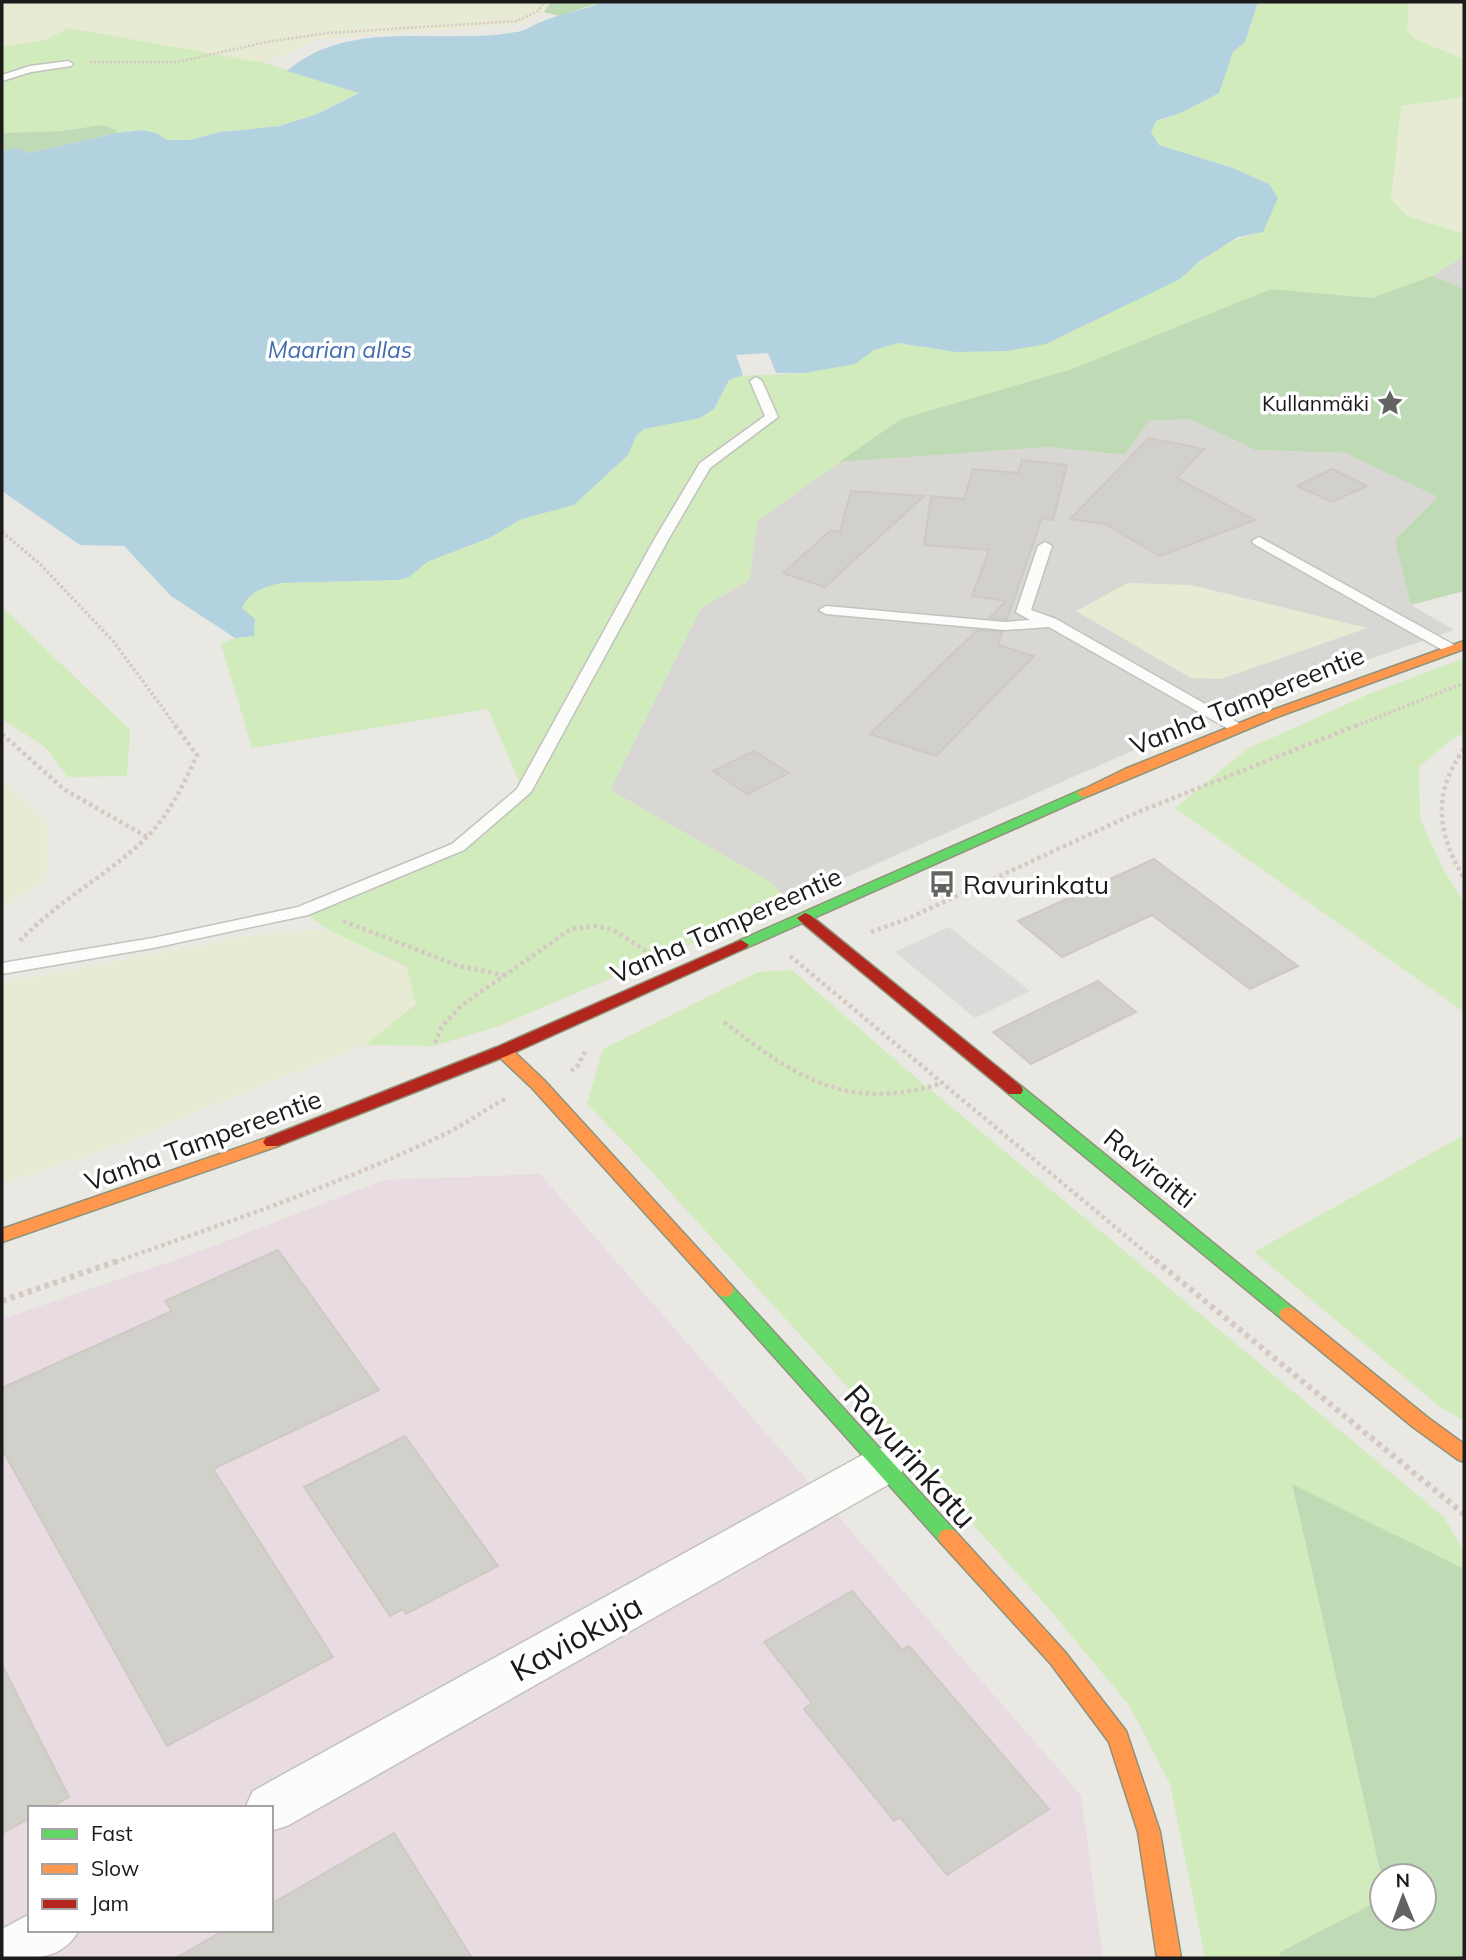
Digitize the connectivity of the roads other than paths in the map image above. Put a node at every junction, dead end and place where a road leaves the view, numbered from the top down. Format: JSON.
{"nodes":[{"id":1,"x":68,"y":64,"type":"road end"},
{"id":2,"x":2,"y":78,"type":"edge"},
{"id":3,"x":756,"y":381,"type":"dead end"},
{"id":4,"x":1259,"y":541,"type":"dead end"},
{"id":5,"x":1045,"y":546,"type":"dead end"},
{"id":6,"x":826,"y":610,"type":"dead end"},
{"id":7,"x":1051,"y":622,"type":"junction"},
{"id":8,"x":1458,"y":647,"type":"edge"},
{"id":9,"x":1237,"y":728,"type":"junction"},
{"id":10,"x":805,"y":918,"type":"junction"},
{"id":11,"x":2,"y":969,"type":"edge"},
{"id":12,"x":503,"y":1051,"type":"junction"},
{"id":13,"x":2,"y":1236,"type":"edge"},
{"id":14,"x":1464,"y":1454,"type":"edge"},
{"id":15,"x":882,"y":1466,"type":"junction"},
{"id":16,"x":273,"y":1807,"type":"edge"},
{"id":17,"x":48,"y":1932,"type":"edge"},
{"id":18,"x":2,"y":1958,"type":"edge"},
{"id":19,"x":1169,"y":1958,"type":"edge"}],
"edges":[{"from":1,"to":2,"type":"lane"},
{"from":3,"to":11,"type":"lane"},
{"from":4,"to":8,"type":"lane"},
{"from":5,"to":7,"type":"lane"},
{"from":6,"to":7,"type":"lane"},
{"from":7,"to":9,"type":"lane"},
{"from":8,"to":9,"type":"street","name":"Vanha Tampereentie"},
{"from":9,"to":10,"type":"street","name":"Vanha Tampereentie"},
{"from":10,"to":12,"type":"street","name":"Vanha Tampereentie"},
{"from":10,"to":14,"type":"street","name":"Raviraitti"},
{"from":12,"to":13,"type":"street","name":"Vanha Tampereentie"},
{"from":12,"to":15,"type":"street","name":"Ravurinkatu"},
{"from":15,"to":16,"type":"street","name":"Kaviokuja"},
{"from":15,"to":19,"type":"street","name":"Ravurinkatu"},
{"from":17,"to":18,"type":"street"}]}
